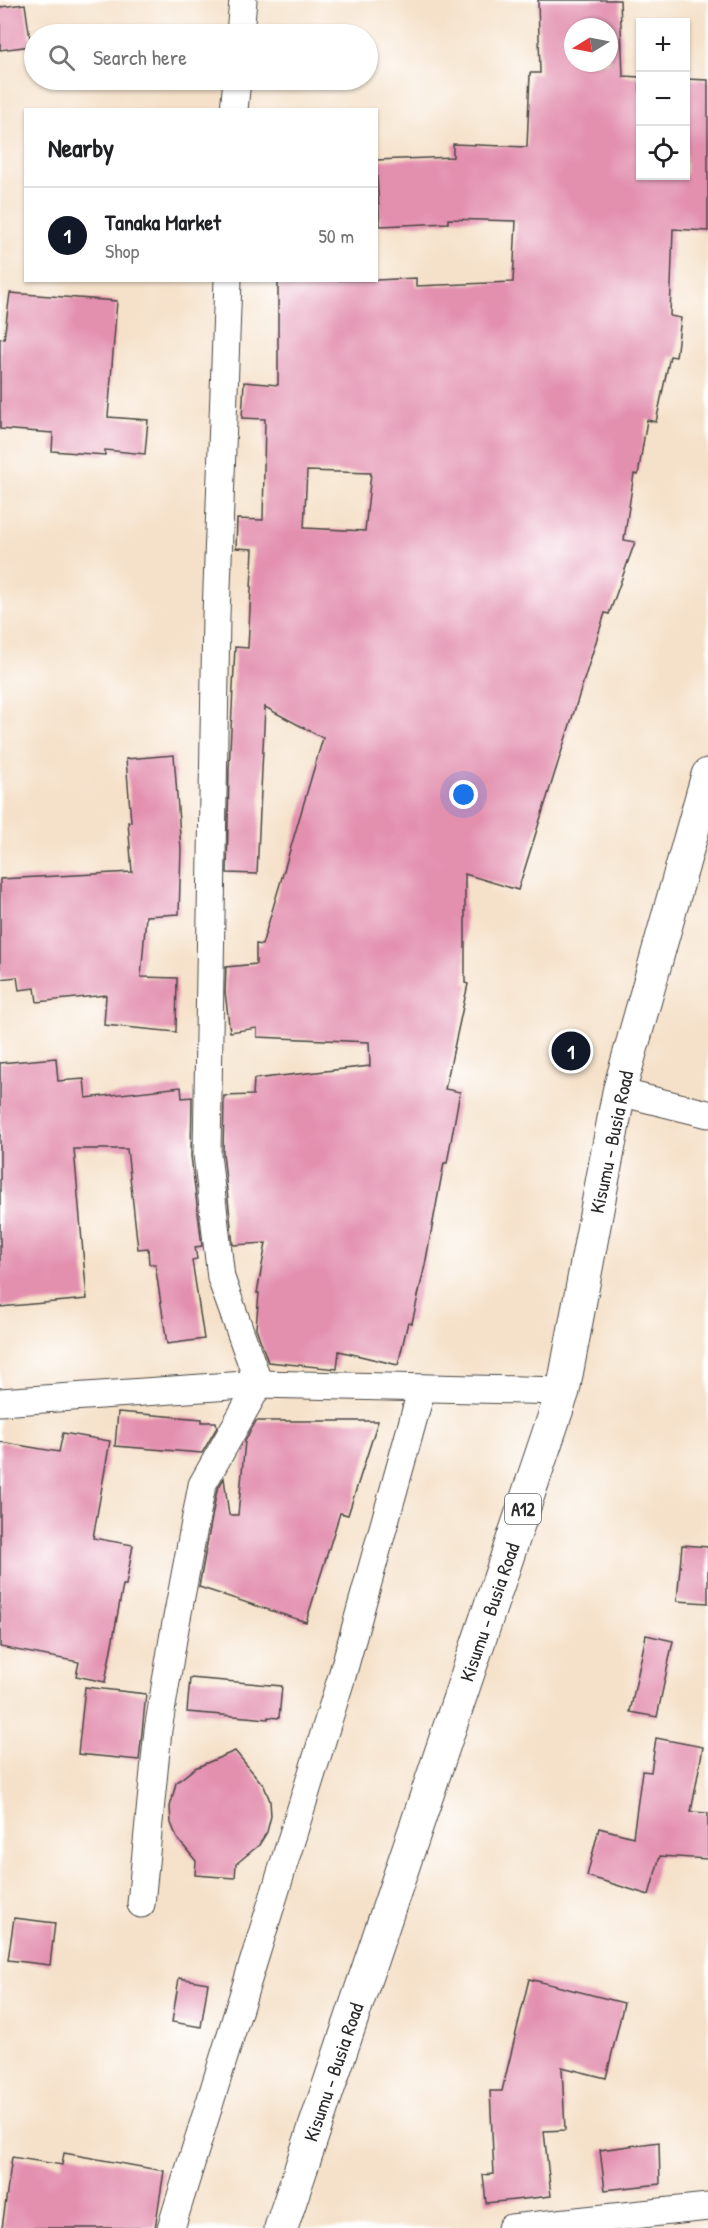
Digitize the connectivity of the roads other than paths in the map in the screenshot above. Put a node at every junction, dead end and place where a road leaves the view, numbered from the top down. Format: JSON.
{"nodes":[{"id":1,"x":243,"y":0,"type":"edge"},
{"id":2,"x":241,"y":24,"type":"edge"},
{"id":3,"x":236,"y":90,"type":"edge"},
{"id":4,"x":234,"y":108,"type":"edge"},
{"id":5,"x":228,"y":282,"type":"edge"},
{"id":6,"x":708,"y":775,"type":"edge"},
{"id":7,"x":619,"y":1092,"type":"junction"},
{"id":8,"x":708,"y":1114,"type":"edge"},
{"id":9,"x":260,"y":1384,"type":"junction"},
{"id":10,"x":422,"y":1388,"type":"junction"},
{"id":11,"x":563,"y":1391,"type":"junction"},
{"id":12,"x":0,"y":1402,"type":"edge"},
{"id":13,"x":141,"y":1904,"type":"dead end"},
{"id":14,"x":708,"y":2207,"type":"edge"},
{"id":15,"x":171,"y":2228,"type":"edge"},
{"id":16,"x":281,"y":2228,"type":"edge"},
{"id":17,"x":511,"y":2228,"type":"edge"}],
"edges":[{"from":1,"to":2,"type":"street"},
{"from":3,"to":4,"type":"street"},
{"from":5,"to":9,"type":"street"},
{"from":6,"to":7,"type":"highway","name":"Kisumu - Busia Road","number":"A12"},
{"from":7,"to":8,"type":"street"},
{"from":7,"to":11,"type":"highway","name":"Kisumu - Busia Road","number":"A12"},
{"from":9,"to":10,"type":"street"},
{"from":9,"to":12,"type":"street"},
{"from":9,"to":13,"type":"street"},
{"from":10,"to":11,"type":"street"},
{"from":10,"to":15,"type":"street"},
{"from":11,"to":16,"type":"highway","name":"Kisumu - Busia Road","number":"A12"},
{"from":14,"to":17,"type":"street"}]}
